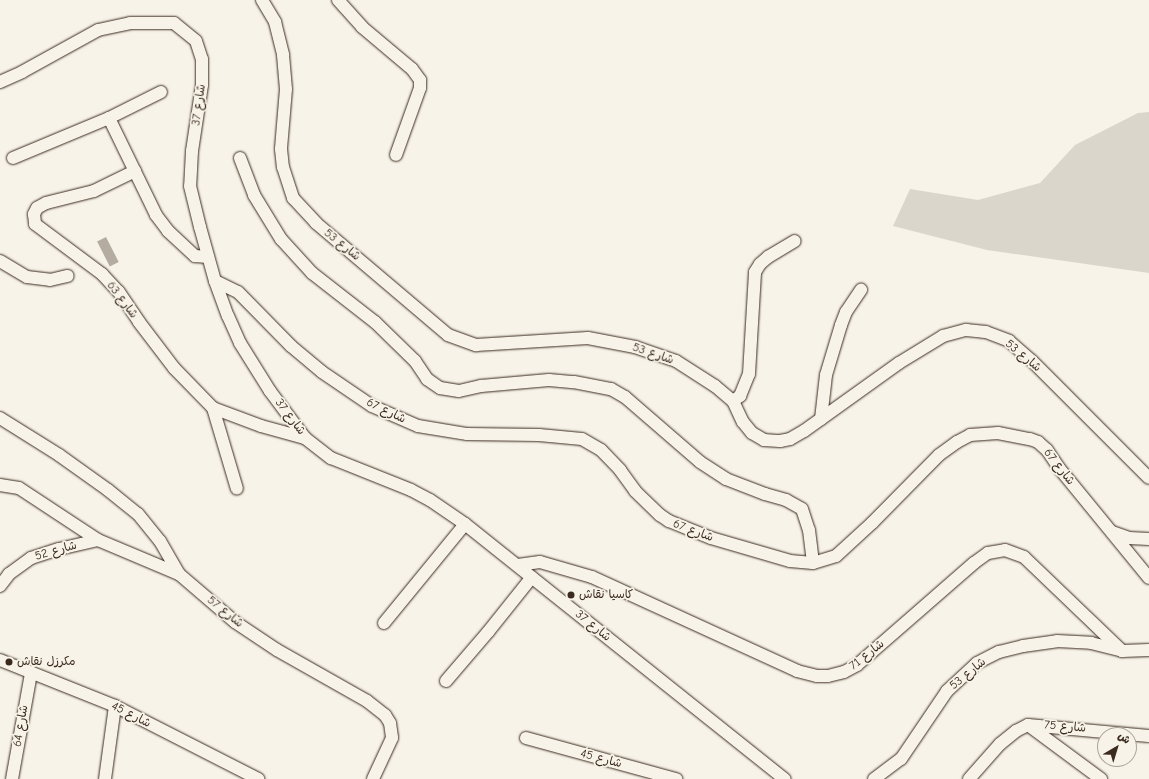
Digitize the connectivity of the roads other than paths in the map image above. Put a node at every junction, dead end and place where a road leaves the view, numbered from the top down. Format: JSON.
{"nodes":[{"id":1,"x":262,"y":0,"type":"edge"},
{"id":2,"x":338,"y":0,"type":"edge"},
{"id":3,"x":0,"y":82,"type":"edge"},
{"id":4,"x":161,"y":92,"type":"dead end"},
{"id":5,"x":109,"y":118,"type":"junction"},
{"id":6,"x":396,"y":155,"type":"dead end"},
{"id":7,"x":13,"y":158,"type":"dead end"},
{"id":8,"x":240,"y":158,"type":"dead end"},
{"id":9,"x":135,"y":171,"type":"junction"},
{"id":10,"x":795,"y":241,"type":"dead end"},
{"id":11,"x":208,"y":257,"type":"junction"},
{"id":12,"x":0,"y":261,"type":"edge"},
{"id":13,"x":68,"y":276,"type":"dead end"},
{"id":14,"x":215,"y":282,"type":"junction"},
{"id":15,"x":861,"y":290,"type":"dead end"},
{"id":16,"x":733,"y":402,"type":"junction"},
{"id":17,"x":213,"y":408,"type":"junction"},
{"id":18,"x":0,"y":418,"type":"edge"},
{"id":19,"x":821,"y":419,"type":"junction"},
{"id":20,"x":305,"y":438,"type":"junction"},
{"id":21,"x":1149,"y":478,"type":"edge"},
{"id":22,"x":0,"y":485,"type":"edge"},
{"id":23,"x":237,"y":490,"type":"dead end"},
{"id":24,"x":465,"y":524,"type":"junction"},
{"id":25,"x":1112,"y":532,"type":"junction"},
{"id":26,"x":1149,"y":539,"type":"edge"},
{"id":27,"x":98,"y":540,"type":"junction"},
{"id":28,"x":813,"y":563,"type":"junction"},
{"id":29,"x":518,"y":565,"type":"junction"},
{"id":30,"x":179,"y":574,"type":"junction"},
{"id":31,"x":532,"y":577,"type":"junction"},
{"id":32,"x":1149,"y":578,"type":"edge"},
{"id":33,"x":0,"y":586,"type":"edge"},
{"id":34,"x":384,"y":623,"type":"dead end"},
{"id":35,"x":1149,"y":650,"type":"edge"},
{"id":36,"x":1122,"y":651,"type":"junction"},
{"id":37,"x":0,"y":660,"type":"edge"},
{"id":38,"x":31,"y":673,"type":"junction"},
{"id":39,"x":446,"y":681,"type":"dead end"},
{"id":40,"x":115,"y":706,"type":"junction"},
{"id":41,"x":1028,"y":725,"type":"junction"},
{"id":42,"x":1149,"y":736,"type":"edge"},
{"id":43,"x":526,"y":738,"type":"dead end"},
{"id":44,"x":245,"y":777,"type":"edge"},
{"id":45,"x":12,"y":779,"type":"edge"},
{"id":46,"x":105,"y":779,"type":"edge"},
{"id":47,"x":258,"y":779,"type":"edge"},
{"id":48,"x":372,"y":779,"type":"edge"},
{"id":49,"x":676,"y":779,"type":"edge"},
{"id":50,"x":785,"y":779,"type":"edge"},
{"id":51,"x":874,"y":779,"type":"edge"},
{"id":52,"x":969,"y":779,"type":"edge"},
{"id":53,"x":1101,"y":779,"type":"edge"}],
"edges":[{"from":1,"to":16,"type":"street","name":"شارع 53"},
{"from":2,"to":6,"type":"street"},
{"from":3,"to":11,"type":"street","name":"شارع 37"},
{"from":4,"to":5,"type":"street"},
{"from":5,"to":7,"type":"street"},
{"from":5,"to":9,"type":"street"},
{"from":8,"to":28,"type":"street"},
{"from":9,"to":11,"type":"street"},
{"from":9,"to":17,"type":"street","name":"شارع 63"},
{"from":10,"to":16,"type":"street"},
{"from":11,"to":14,"type":"street","name":"شارع 37"},
{"from":12,"to":13,"type":"street"},
{"from":14,"to":20,"type":"street","name":"شارع 37"},
{"from":14,"to":28,"type":"street","name":"شارع 67"},
{"from":15,"to":19,"type":"street"},
{"from":16,"to":19,"type":"street","name":"شارع 53"},
{"from":17,"to":20,"type":"street","name":"شارع 63"},
{"from":17,"to":23,"type":"street"},
{"from":18,"to":30,"type":"street"},
{"from":19,"to":21,"type":"street","name":"شارع 53"},
{"from":20,"to":24,"type":"street","name":"شارع 37"},
{"from":22,"to":27,"type":"street","name":"شارع 57"},
{"from":24,"to":29,"type":"street","name":"شارع 37"},
{"from":24,"to":34,"type":"street"},
{"from":25,"to":26,"type":"street"},
{"from":25,"to":28,"type":"street","name":"شارع 67"},
{"from":25,"to":32,"type":"street","name":"شارع 67"},
{"from":27,"to":30,"type":"street","name":"شارع 57"},
{"from":27,"to":33,"type":"street","name":"شارع 52"},
{"from":29,"to":31,"type":"street","name":"شارع 37"},
{"from":29,"to":36,"type":"street","name":"شارع 71"},
{"from":30,"to":48,"type":"street","name":"شارع 57"},
{"from":31,"to":39,"type":"street"},
{"from":31,"to":50,"type":"street","name":"شارع 37"},
{"from":35,"to":36,"type":"street","name":"شارع 53"},
{"from":36,"to":51,"type":"street","name":"شارع 53"},
{"from":37,"to":38,"type":"street","name":"شارع 45"},
{"from":38,"to":40,"type":"street","name":"شارع 45"},
{"from":38,"to":45,"type":"street","name":"شارع 64"},
{"from":40,"to":44,"type":"street","name":"شارع 45"},
{"from":40,"to":46,"type":"street"},
{"from":41,"to":42,"type":"street","name":"شارع 75"},
{"from":41,"to":52,"type":"street","name":"شارع 75"},
{"from":41,"to":53,"type":"street","name":"شارع 75"},
{"from":43,"to":49,"type":"street","name":"شارع 45"},
{"from":44,"to":47,"type":"street","name":"شارع 45"}]}
